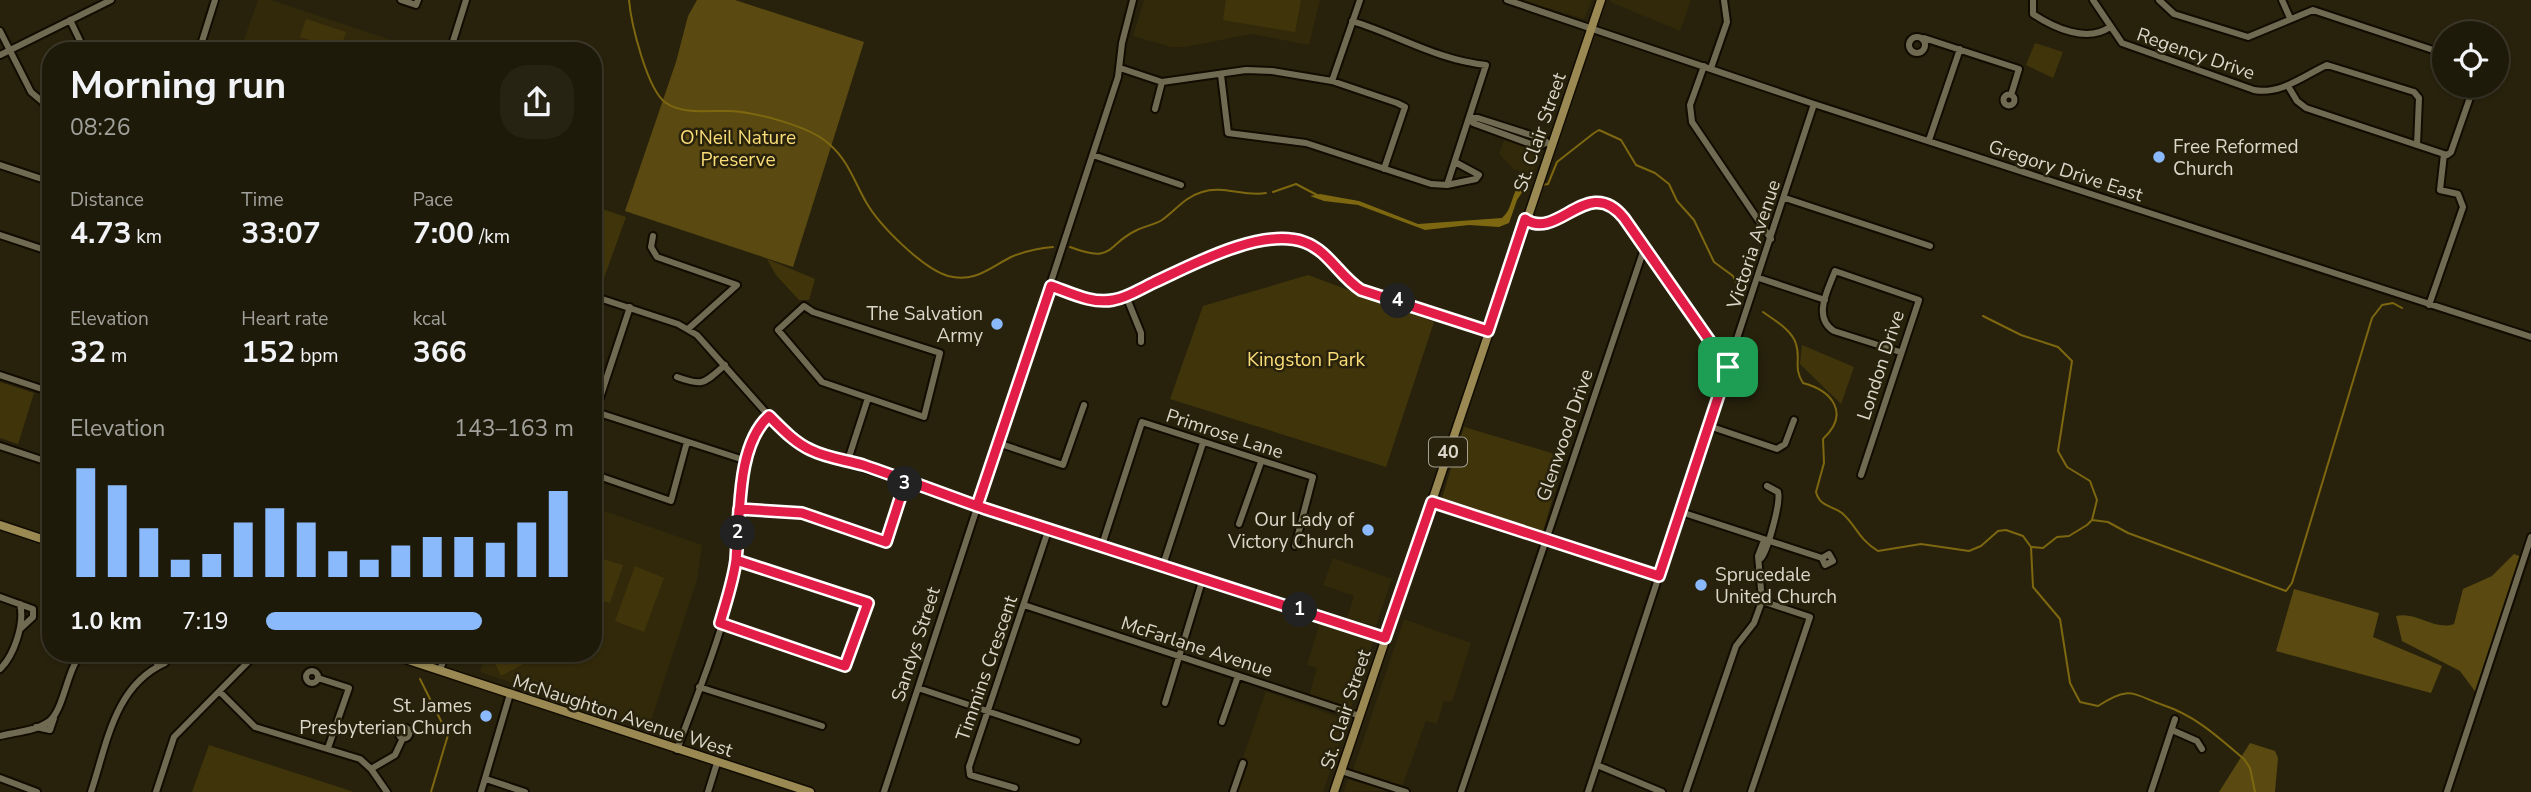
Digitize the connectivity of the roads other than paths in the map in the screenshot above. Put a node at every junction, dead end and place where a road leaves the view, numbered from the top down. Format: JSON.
{"nodes":[{"id":1,"x":111,"y":0,"type":"edge"},
{"id":2,"x":215,"y":0,"type":"edge"},
{"id":3,"x":401,"y":0,"type":"edge"},
{"id":4,"x":418,"y":0,"type":"edge"},
{"id":5,"x":467,"y":0,"type":"edge"},
{"id":6,"x":1133,"y":0,"type":"edge"},
{"id":7,"x":1360,"y":0,"type":"edge"},
{"id":8,"x":1507,"y":0,"type":"edge"},
{"id":9,"x":1601,"y":0,"type":"edge"},
{"id":10,"x":1724,"y":0,"type":"edge"},
{"id":11,"x":2032,"y":0,"type":"edge"},
{"id":12,"x":2093,"y":0,"type":"edge"},
{"id":13,"x":2159,"y":0,"type":"edge"},
{"id":14,"x":2282,"y":0,"type":"edge"},
{"id":15,"x":2290,"y":18,"type":"junction"},
{"id":16,"x":70,"y":20,"type":"junction"},
{"id":17,"x":1352,"y":21,"type":"junction"},
{"id":18,"x":2110,"y":27,"type":"junction"},
{"id":19,"x":1592,"y":29,"type":"junction"},
{"id":20,"x":0,"y":31,"type":"edge"},
{"id":21,"x":1924,"y":38,"type":"dead end"},
{"id":22,"x":81,"y":42,"type":"edge"},
{"id":23,"x":202,"y":42,"type":"edge"},
{"id":24,"x":453,"y":42,"type":"edge"},
{"id":25,"x":8,"y":49,"type":"junction"},
{"id":26,"x":1961,"y":49,"type":"junction"},
{"id":27,"x":2432,"y":50,"type":"edge"},
{"id":28,"x":0,"y":55,"type":"edge"},
{"id":29,"x":1707,"y":67,"type":"junction"},
{"id":30,"x":1120,"y":68,"type":"junction"},
{"id":31,"x":1222,"y":75,"type":"junction"},
{"id":32,"x":1332,"y":81,"type":"junction"},
{"id":33,"x":1162,"y":82,"type":"junction"},
{"id":34,"x":2288,"y":86,"type":"junction"},
{"id":35,"x":2011,"y":95,"type":"dead end"},
{"id":36,"x":2470,"y":98,"type":"edge"},
{"id":37,"x":42,"y":101,"type":"edge"},
{"id":38,"x":1814,"y":104,"type":"junction"},
{"id":39,"x":1155,"y":109,"type":"dead end"},
{"id":40,"x":1469,"y":118,"type":"junction"},
{"id":41,"x":1929,"y":140,"type":"junction"},
{"id":42,"x":1545,"y":145,"type":"junction"},
{"id":43,"x":2417,"y":145,"type":"junction"},
{"id":44,"x":2444,"y":154,"type":"junction"},
{"id":45,"x":1093,"y":155,"type":"junction"},
{"id":46,"x":1455,"y":163,"type":"junction"},
{"id":47,"x":0,"y":165,"type":"edge"},
{"id":48,"x":1384,"y":169,"type":"junction"},
{"id":49,"x":42,"y":179,"type":"edge"},
{"id":50,"x":1181,"y":185,"type":"dead end"},
{"id":51,"x":1447,"y":185,"type":"junction"},
{"id":52,"x":1785,"y":198,"type":"junction"},
{"id":53,"x":1525,"y":219,"type":"junction"},
{"id":54,"x":0,"y":235,"type":"edge"},
{"id":55,"x":653,"y":236,"type":"dead end"},
{"id":56,"x":1771,"y":239,"type":"junction"},
{"id":57,"x":1930,"y":246,"type":"dead end"},
{"id":58,"x":1644,"y":248,"type":"junction"},
{"id":59,"x":42,"y":249,"type":"edge"},
{"id":60,"x":1759,"y":278,"type":"junction"},
{"id":61,"x":1051,"y":286,"type":"junction"},
{"id":62,"x":1126,"y":296,"type":"junction"},
{"id":63,"x":602,"y":299,"type":"edge"},
{"id":64,"x":1825,"y":300,"type":"junction"},
{"id":65,"x":2428,"y":305,"type":"junction"},
{"id":66,"x":630,"y":307,"type":"junction"},
{"id":67,"x":688,"y":329,"type":"junction"},
{"id":68,"x":1488,"y":331,"type":"junction"},
{"id":69,"x":2531,"y":337,"type":"edge"},
{"id":70,"x":1141,"y":342,"type":"dead end"},
{"id":71,"x":1900,"y":352,"type":"junction"},
{"id":72,"x":725,"y":365,"type":"junction"},
{"id":73,"x":1728,"y":367,"type":"junction"},
{"id":74,"x":0,"y":375,"type":"edge"},
{"id":75,"x":677,"y":377,"type":"dead end"},
{"id":76,"x":42,"y":389,"type":"edge"},
{"id":77,"x":602,"y":392,"type":"edge"},
{"id":78,"x":868,"y":398,"type":"junction"},
{"id":79,"x":1084,"y":405,"type":"dead end"},
{"id":80,"x":769,"y":416,"type":"junction"},
{"id":81,"x":602,"y":418,"type":"edge"},
{"id":82,"x":1794,"y":420,"type":"dead end"},
{"id":83,"x":1709,"y":426,"type":"junction"},
{"id":84,"x":688,"y":442,"type":"junction"},
{"id":85,"x":998,"y":443,"type":"junction"},
{"id":86,"x":1203,"y":443,"type":"junction"},
{"id":87,"x":0,"y":446,"type":"edge"},
{"id":88,"x":42,"y":460,"type":"edge"},
{"id":89,"x":848,"y":460,"type":"junction"},
{"id":90,"x":747,"y":461,"type":"junction"},
{"id":91,"x":1261,"y":462,"type":"junction"},
{"id":92,"x":1861,"y":475,"type":"dead end"},
{"id":93,"x":602,"y":477,"type":"edge"},
{"id":94,"x":906,"y":480,"type":"junction"},
{"id":95,"x":1768,"y":486,"type":"dead end"},
{"id":96,"x":1432,"y":502,"type":"junction"},
{"id":97,"x":977,"y":506,"type":"junction"},
{"id":98,"x":739,"y":509,"type":"junction"},
{"id":99,"x":1681,"y":512,"type":"junction"},
{"id":100,"x":1239,"y":524,"type":"dead end"},
{"id":101,"x":0,"y":525,"type":"edge"},
{"id":102,"x":1049,"y":528,"type":"junction"},
{"id":103,"x":2531,"y":537,"type":"edge"},
{"id":104,"x":42,"y":539,"type":"edge"},
{"id":105,"x":1768,"y":540,"type":"junction"},
{"id":106,"x":1545,"y":541,"type":"junction"},
{"id":107,"x":1102,"y":545,"type":"junction"},
{"id":108,"x":1295,"y":547,"type":"dead end"},
{"id":109,"x":1822,"y":558,"type":"dead end"},
{"id":110,"x":736,"y":560,"type":"junction"},
{"id":111,"x":1163,"y":565,"type":"junction"},
{"id":112,"x":1659,"y":576,"type":"junction"},
{"id":113,"x":1203,"y":578,"type":"junction"},
{"id":114,"x":0,"y":597,"type":"edge"},
{"id":115,"x":1762,"y":601,"type":"junction"},
{"id":116,"x":20,"y":604,"type":"junction"},
{"id":117,"x":1024,"y":605,"type":"junction"},
{"id":118,"x":720,"y":623,"type":"junction"},
{"id":119,"x":19,"y":630,"type":"junction"},
{"id":120,"x":1385,"y":638,"type":"junction"},
{"id":121,"x":1178,"y":656,"type":"junction"},
{"id":122,"x":73,"y":662,"type":"edge"},
{"id":123,"x":157,"y":662,"type":"edge"},
{"id":124,"x":165,"y":662,"type":"edge"},
{"id":125,"x":248,"y":662,"type":"edge"},
{"id":126,"x":415,"y":662,"type":"edge"},
{"id":127,"x":443,"y":662,"type":"edge"},
{"id":128,"x":157,"y":667,"type":"junction"},
{"id":129,"x":0,"y":669,"type":"edge"},
{"id":130,"x":440,"y":670,"type":"junction"},
{"id":131,"x":1238,"y":676,"type":"junction"},
{"id":132,"x":318,"y":678,"type":"dead end"},
{"id":133,"x":699,"y":687,"type":"junction"},
{"id":134,"x":918,"y":688,"type":"junction"},
{"id":135,"x":220,"y":692,"type":"junction"},
{"id":136,"x":510,"y":694,"type":"junction"},
{"id":137,"x":1165,"y":703,"type":"dead end"},
{"id":138,"x":988,"y":711,"type":"junction"},
{"id":139,"x":1360,"y":716,"type":"junction"},
{"id":140,"x":2175,"y":719,"type":"dead end"},
{"id":141,"x":1222,"y":722,"type":"dead end"},
{"id":142,"x":822,"y":726,"type":"dead end"},
{"id":143,"x":2172,"y":730,"type":"junction"},
{"id":144,"x":0,"y":736,"type":"edge"},
{"id":145,"x":402,"y":738,"type":"dead end"},
{"id":146,"x":1077,"y":741,"type":"dead end"},
{"id":147,"x":328,"y":748,"type":"junction"},
{"id":148,"x":2202,"y":749,"type":"dead end"},
{"id":149,"x":677,"y":750,"type":"junction"},
{"id":150,"x":717,"y":763,"type":"junction"},
{"id":151,"x":1243,"y":763,"type":"dead end"},
{"id":152,"x":1597,"y":765,"type":"junction"},
{"id":153,"x":371,"y":769,"type":"junction"},
{"id":154,"x":1341,"y":771,"type":"junction"},
{"id":155,"x":0,"y":778,"type":"edge"},
{"id":156,"x":486,"y":779,"type":"junction"},
{"id":157,"x":1015,"y":788,"type":"dead end"},
{"id":158,"x":37,"y":792,"type":"edge"},
{"id":159,"x":92,"y":792,"type":"edge"},
{"id":160,"x":156,"y":792,"type":"edge"},
{"id":161,"x":387,"y":792,"type":"edge"},
{"id":162,"x":481,"y":792,"type":"edge"},
{"id":163,"x":525,"y":792,"type":"edge"},
{"id":164,"x":708,"y":792,"type":"edge"},
{"id":165,"x":810,"y":792,"type":"edge"},
{"id":166,"x":884,"y":792,"type":"edge"},
{"id":167,"x":1233,"y":792,"type":"edge"},
{"id":168,"x":1334,"y":792,"type":"edge"},
{"id":169,"x":1406,"y":792,"type":"edge"},
{"id":170,"x":1461,"y":792,"type":"edge"},
{"id":171,"x":1588,"y":792,"type":"edge"},
{"id":172,"x":1662,"y":792,"type":"edge"},
{"id":173,"x":1686,"y":792,"type":"edge"},
{"id":174,"x":1751,"y":792,"type":"edge"},
{"id":175,"x":2151,"y":792,"type":"edge"},
{"id":176,"x":2447,"y":792,"type":"edge"}],
"edges":[{"from":1,"to":16,"type":"street"},
{"from":2,"to":23,"type":"street"},
{"from":3,"to":4,"type":"street"},
{"from":5,"to":24,"type":"street"},
{"from":6,"to":30,"type":"street","name":"Sandys Street"},
{"from":7,"to":17,"type":"street"},
{"from":8,"to":19,"type":"street","name":"Gregory Drive East"},
{"from":9,"to":19,"type":"main road","name":"St. Clair Street","number":"40"},
{"from":10,"to":29,"type":"street"},
{"from":11,"to":18,"type":"street"},
{"from":12,"to":18,"type":"street","name":"Regency Drive"},
{"from":13,"to":15,"type":"street"},
{"from":14,"to":15,"type":"street"},
{"from":15,"to":27,"type":"street"},
{"from":16,"to":22,"type":"street"},
{"from":16,"to":25,"type":"street"},
{"from":17,"to":32,"type":"street"},
{"from":17,"to":40,"type":"street"},
{"from":18,"to":34,"type":"street","name":"Regency Drive"},
{"from":19,"to":29,"type":"street","name":"Gregory Drive East"},
{"from":19,"to":42,"type":"main road","name":"St. Clair Street","number":"40"},
{"from":20,"to":25,"type":"street"},
{"from":21,"to":26,"type":"street"},
{"from":25,"to":28,"type":"street"},
{"from":25,"to":37,"type":"street"},
{"from":26,"to":35,"type":"street"},
{"from":26,"to":41,"type":"street"},
{"from":29,"to":38,"type":"street","name":"Gregory Drive East"},
{"from":29,"to":56,"type":"street"},
{"from":30,"to":33,"type":"street"},
{"from":30,"to":45,"type":"street","name":"Sandys Street"},
{"from":31,"to":32,"type":"street"},
{"from":31,"to":33,"type":"street"},
{"from":31,"to":48,"type":"street"},
{"from":32,"to":48,"type":"street"},
{"from":33,"to":39,"type":"street"},
{"from":34,"to":43,"type":"street"},
{"from":34,"to":43,"type":"street","name":"Regency Drive"},
{"from":36,"to":44,"type":"street"},
{"from":38,"to":41,"type":"street","name":"Gregory Drive East"},
{"from":38,"to":52,"type":"street","name":"Victoria Avenue"},
{"from":40,"to":42,"type":"street"},
{"from":40,"to":46,"type":"street"},
{"from":41,"to":65,"type":"street","name":"Gregory Drive East"},
{"from":42,"to":53,"type":"main road","name":"St. Clair Street","number":"40"},
{"from":43,"to":44,"type":"street"},
{"from":44,"to":65,"type":"street"},
{"from":45,"to":50,"type":"street"},
{"from":45,"to":61,"type":"street","name":"Sandys Street"},
{"from":46,"to":51,"type":"street"},
{"from":46,"to":51,"type":"street"},
{"from":47,"to":49,"type":"street"},
{"from":48,"to":51,"type":"street"},
{"from":52,"to":56,"type":"street","name":"Victoria Avenue"},
{"from":52,"to":57,"type":"street"},
{"from":53,"to":58,"type":"street"},
{"from":53,"to":68,"type":"main road","name":"St. Clair Street","number":"40"},
{"from":54,"to":59,"type":"street"},
{"from":55,"to":67,"type":"street"},
{"from":56,"to":60,"type":"street","name":"Victoria Avenue"},
{"from":58,"to":73,"type":"street"},
{"from":58,"to":106,"type":"street","name":"Glenwood Drive"},
{"from":60,"to":64,"type":"street"},
{"from":60,"to":73,"type":"street","name":"Victoria Avenue"},
{"from":61,"to":62,"type":"street"},
{"from":61,"to":85,"type":"street","name":"Sandys Street"},
{"from":62,"to":68,"type":"street"},
{"from":62,"to":70,"type":"street"},
{"from":63,"to":66,"type":"street"},
{"from":64,"to":71,"type":"street"},
{"from":64,"to":71,"type":"street","name":"London Drive"},
{"from":65,"to":69,"type":"street","name":"Gregory Drive East"},
{"from":66,"to":67,"type":"street"},
{"from":66,"to":77,"type":"street"},
{"from":67,"to":72,"type":"street"},
{"from":68,"to":96,"type":"main road","name":"St. Clair Street","number":"40"},
{"from":71,"to":92,"type":"street","name":"London Drive"},
{"from":72,"to":75,"type":"street"},
{"from":72,"to":80,"type":"street"},
{"from":73,"to":83,"type":"street","name":"Victoria Avenue"},
{"from":74,"to":76,"type":"street"},
{"from":78,"to":78,"type":"street"},
{"from":78,"to":89,"type":"street"},
{"from":79,"to":85,"type":"street"},
{"from":80,"to":89,"type":"street"},
{"from":80,"to":90,"type":"street"},
{"from":81,"to":84,"type":"street"},
{"from":82,"to":83,"type":"street"},
{"from":83,"to":99,"type":"street","name":"Victoria Avenue"},
{"from":84,"to":90,"type":"street"},
{"from":84,"to":93,"type":"street"},
{"from":85,"to":97,"type":"street","name":"Sandys Street"},
{"from":86,"to":91,"type":"street","name":"Primrose Lane"},
{"from":86,"to":107,"type":"street","name":"Primrose Lane"},
{"from":86,"to":111,"type":"street"},
{"from":87,"to":88,"type":"street"},
{"from":89,"to":94,"type":"street"},
{"from":90,"to":98,"type":"street"},
{"from":91,"to":100,"type":"street"},
{"from":91,"to":108,"type":"street","name":"Primrose Lane"},
{"from":94,"to":97,"type":"street"},
{"from":94,"to":98,"type":"street"},
{"from":95,"to":105,"type":"street"},
{"from":96,"to":106,"type":"street"},
{"from":96,"to":120,"type":"main road","name":"St. Clair Street","number":"40"},
{"from":97,"to":102,"type":"street"},
{"from":97,"to":134,"type":"street","name":"Sandys Street"},
{"from":98,"to":110,"type":"street"},
{"from":99,"to":105,"type":"street"},
{"from":99,"to":112,"type":"street","name":"Victoria Avenue"},
{"from":101,"to":104,"type":"main road"},
{"from":102,"to":107,"type":"street"},
{"from":102,"to":117,"type":"street","name":"Timmins Crescent"},
{"from":103,"to":176,"type":"street"},
{"from":105,"to":109,"type":"street"},
{"from":105,"to":115,"type":"street"},
{"from":106,"to":112,"type":"street"},
{"from":106,"to":170,"type":"street","name":"Glenwood Drive"},
{"from":107,"to":111,"type":"street"},
{"from":110,"to":118,"type":"street"},
{"from":110,"to":118,"type":"street"},
{"from":111,"to":113,"type":"street"},
{"from":112,"to":152,"type":"street","name":"Victoria Avenue"},
{"from":113,"to":120,"type":"street"},
{"from":113,"to":121,"type":"street"},
{"from":114,"to":116,"type":"street"},
{"from":115,"to":173,"type":"street"},
{"from":115,"to":174,"type":"street"},
{"from":116,"to":119,"type":"street"},
{"from":116,"to":119,"type":"street"},
{"from":117,"to":121,"type":"street","name":"McFarlane Avenue"},
{"from":117,"to":138,"type":"street","name":"Timmins Crescent"},
{"from":118,"to":133,"type":"street"},
{"from":119,"to":129,"type":"street"},
{"from":120,"to":139,"type":"main road","name":"St. Clair Street","number":"40"},
{"from":121,"to":131,"type":"street","name":"McFarlane Avenue"},
{"from":121,"to":137,"type":"street"},
{"from":122,"to":144,"type":"street"},
{"from":123,"to":128,"type":"street"},
{"from":124,"to":128,"type":"street"},
{"from":125,"to":135,"type":"street"},
{"from":126,"to":130,"type":"main road","name":"McNaughton Avenue West"},
{"from":127,"to":130,"type":"street"},
{"from":128,"to":159,"type":"street"},
{"from":130,"to":136,"type":"main road","name":"McNaughton Avenue West"},
{"from":131,"to":139,"type":"street","name":"McFarlane Avenue"},
{"from":131,"to":141,"type":"street"},
{"from":132,"to":147,"type":"street"},
{"from":133,"to":142,"type":"street"},
{"from":133,"to":149,"type":"street"},
{"from":134,"to":138,"type":"street"},
{"from":134,"to":166,"type":"street","name":"Sandys Street"},
{"from":135,"to":147,"type":"street"},
{"from":135,"to":160,"type":"street"},
{"from":136,"to":149,"type":"main road","name":"McNaughton Avenue West"},
{"from":136,"to":156,"type":"street"},
{"from":138,"to":146,"type":"street"},
{"from":138,"to":157,"type":"street","name":"Timmins Crescent"},
{"from":139,"to":154,"type":"main road","name":"St. Clair Street","number":"40"},
{"from":140,"to":143,"type":"street"},
{"from":143,"to":148,"type":"street"},
{"from":143,"to":175,"type":"street"},
{"from":145,"to":153,"type":"street"},
{"from":147,"to":153,"type":"street"},
{"from":149,"to":150,"type":"main road","name":"McNaughton Avenue West"},
{"from":150,"to":164,"type":"street"},
{"from":150,"to":165,"type":"main road","name":"McNaughton Avenue West"},
{"from":151,"to":167,"type":"street"},
{"from":152,"to":171,"type":"street","name":"Victoria Avenue"},
{"from":152,"to":172,"type":"street"},
{"from":153,"to":161,"type":"street"},
{"from":154,"to":168,"type":"main road","name":"St. Clair Street","number":"40"},
{"from":154,"to":169,"type":"street"},
{"from":155,"to":158,"type":"street"},
{"from":156,"to":162,"type":"street"},
{"from":156,"to":163,"type":"street"}]}
